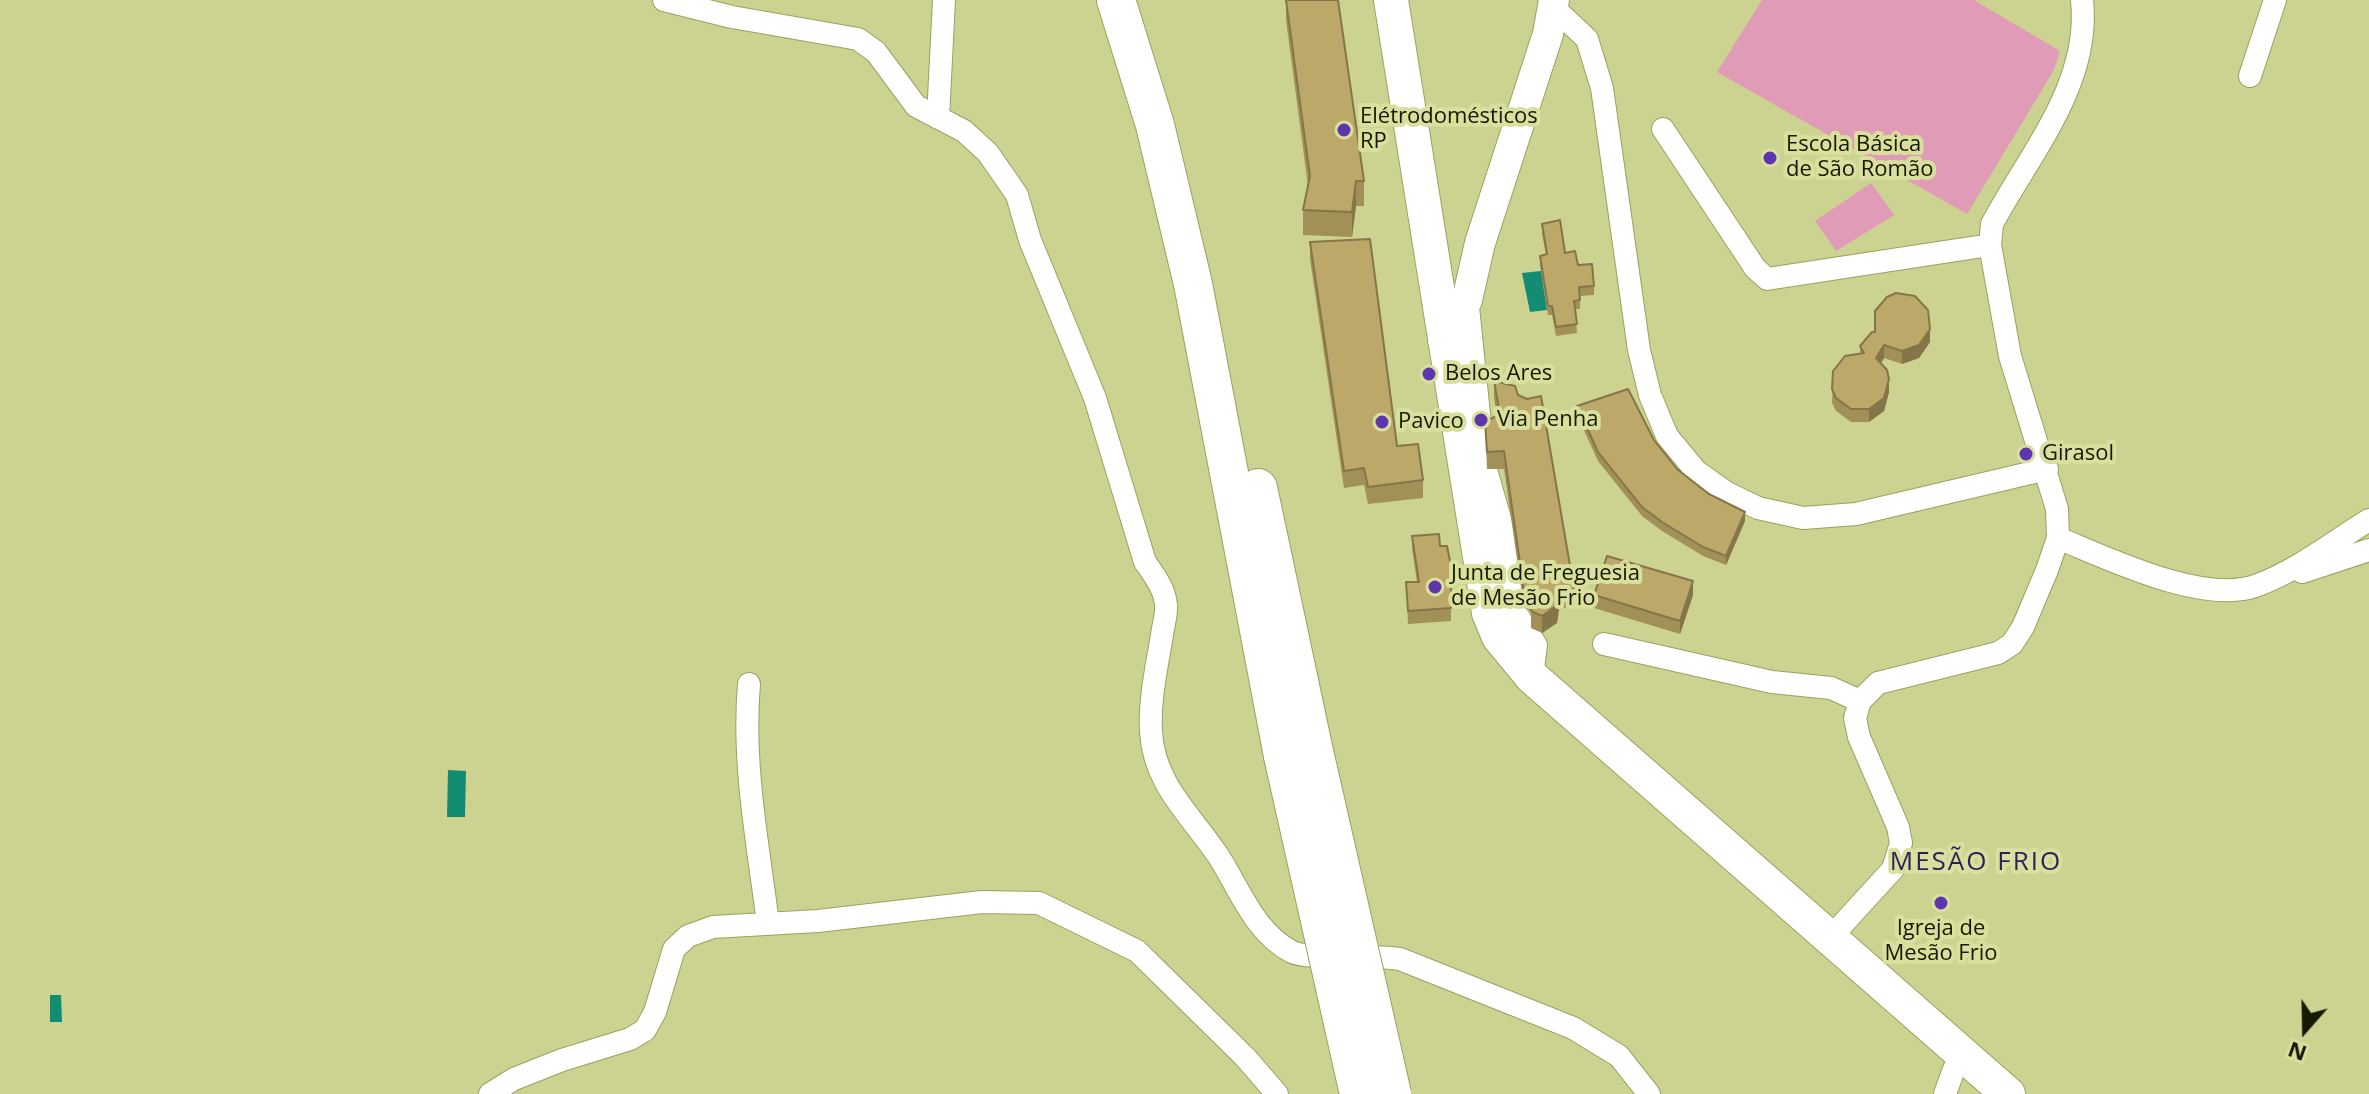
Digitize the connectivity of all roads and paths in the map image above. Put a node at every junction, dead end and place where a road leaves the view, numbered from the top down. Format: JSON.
{"nodes":[{"id":1,"x":664,"y":0,"type":"edge"},
{"id":2,"x":944,"y":0,"type":"edge"},
{"id":3,"x":1116,"y":0,"type":"edge"},
{"id":4,"x":1128,"y":0,"type":"edge"},
{"id":5,"x":1391,"y":0,"type":"edge"},
{"id":6,"x":2082,"y":0,"type":"edge"},
{"id":7,"x":2275,"y":0,"type":"edge"},
{"id":8,"x":1554,"y":4,"type":"edge"},
{"id":9,"x":2250,"y":76,"type":"dead end"},
{"id":10,"x":938,"y":118,"type":"junction"},
{"id":11,"x":1663,"y":129,"type":"dead end"},
{"id":12,"x":1480,"y":243,"type":"junction"},
{"id":13,"x":1990,"y":245,"type":"junction"},
{"id":14,"x":1443,"y":271,"type":"junction"},
{"id":15,"x":1467,"y":300,"type":"junction"},
{"id":16,"x":1443,"y":340,"type":"junction"},
{"id":17,"x":2047,"y":469,"type":"junction"},
{"id":18,"x":2369,"y":520,"type":"edge"},
{"id":19,"x":2058,"y":538,"type":"junction"},
{"id":20,"x":2369,"y":550,"type":"edge"},
{"id":21,"x":2255,"y":587,"type":"junction"},
{"id":22,"x":1604,"y":644,"type":"dead end"},
{"id":23,"x":1532,"y":677,"type":"junction"},
{"id":24,"x":749,"y":684,"type":"dead end"},
{"id":25,"x":1860,"y":701,"type":"junction"},
{"id":26,"x":1298,"y":752,"type":"junction"},
{"id":27,"x":768,"y":923,"type":"junction"},
{"id":28,"x":1830,"y":938,"type":"junction"},
{"id":29,"x":1966,"y":1057,"type":"junction"},
{"id":30,"x":515,"y":1087,"type":"edge"},
{"id":31,"x":490,"y":1094,"type":"edge"},
{"id":32,"x":1277,"y":1094,"type":"edge"},
{"id":33,"x":1359,"y":1094,"type":"edge"},
{"id":34,"x":1392,"y":1094,"type":"edge"},
{"id":35,"x":1649,"y":1094,"type":"edge"},
{"id":36,"x":1945,"y":1094,"type":"edge"},
{"id":37,"x":2008,"y":1094,"type":"edge"}],
"edges":[{"from":1,"to":10,"type":"street"},
{"from":2,"to":10,"type":"street"},
{"from":3,"to":26,"type":"highway"},
{"from":4,"to":26,"type":"highway"},
{"from":5,"to":14,"type":"main road"},
{"from":6,"to":13,"type":"street"},
{"from":7,"to":9,"type":"street"},
{"from":8,"to":12,"type":"street"},
{"from":8,"to":17,"type":"street"},
{"from":10,"to":35,"type":"street"},
{"from":11,"to":13,"type":"street"},
{"from":12,"to":14,"type":"street"},
{"from":12,"to":15,"type":"street"},
{"from":13,"to":17,"type":"street"},
{"from":14,"to":15,"type":"street"},
{"from":14,"to":16,"type":"main road"},
{"from":15,"to":16,"type":"street"},
{"from":15,"to":23,"type":"street"},
{"from":16,"to":23,"type":"main road"},
{"from":17,"to":19,"type":"street"},
{"from":18,"to":21,"type":"street"},
{"from":19,"to":21,"type":"street"},
{"from":19,"to":25,"type":"street"},
{"from":20,"to":21,"type":"street"},
{"from":22,"to":25,"type":"street"},
{"from":23,"to":28,"type":"main road"},
{"from":24,"to":27,"type":"street"},
{"from":25,"to":28,"type":"street"},
{"from":26,"to":33,"type":"highway","bridge":true},
{"from":26,"to":34,"type":"highway","bridge":true},
{"from":27,"to":30,"type":"street"},
{"from":27,"to":32,"type":"street"},
{"from":28,"to":29,"type":"main road"},
{"from":29,"to":36,"type":"street"},
{"from":29,"to":37,"type":"main road"},
{"from":30,"to":31,"type":"street"}]}
